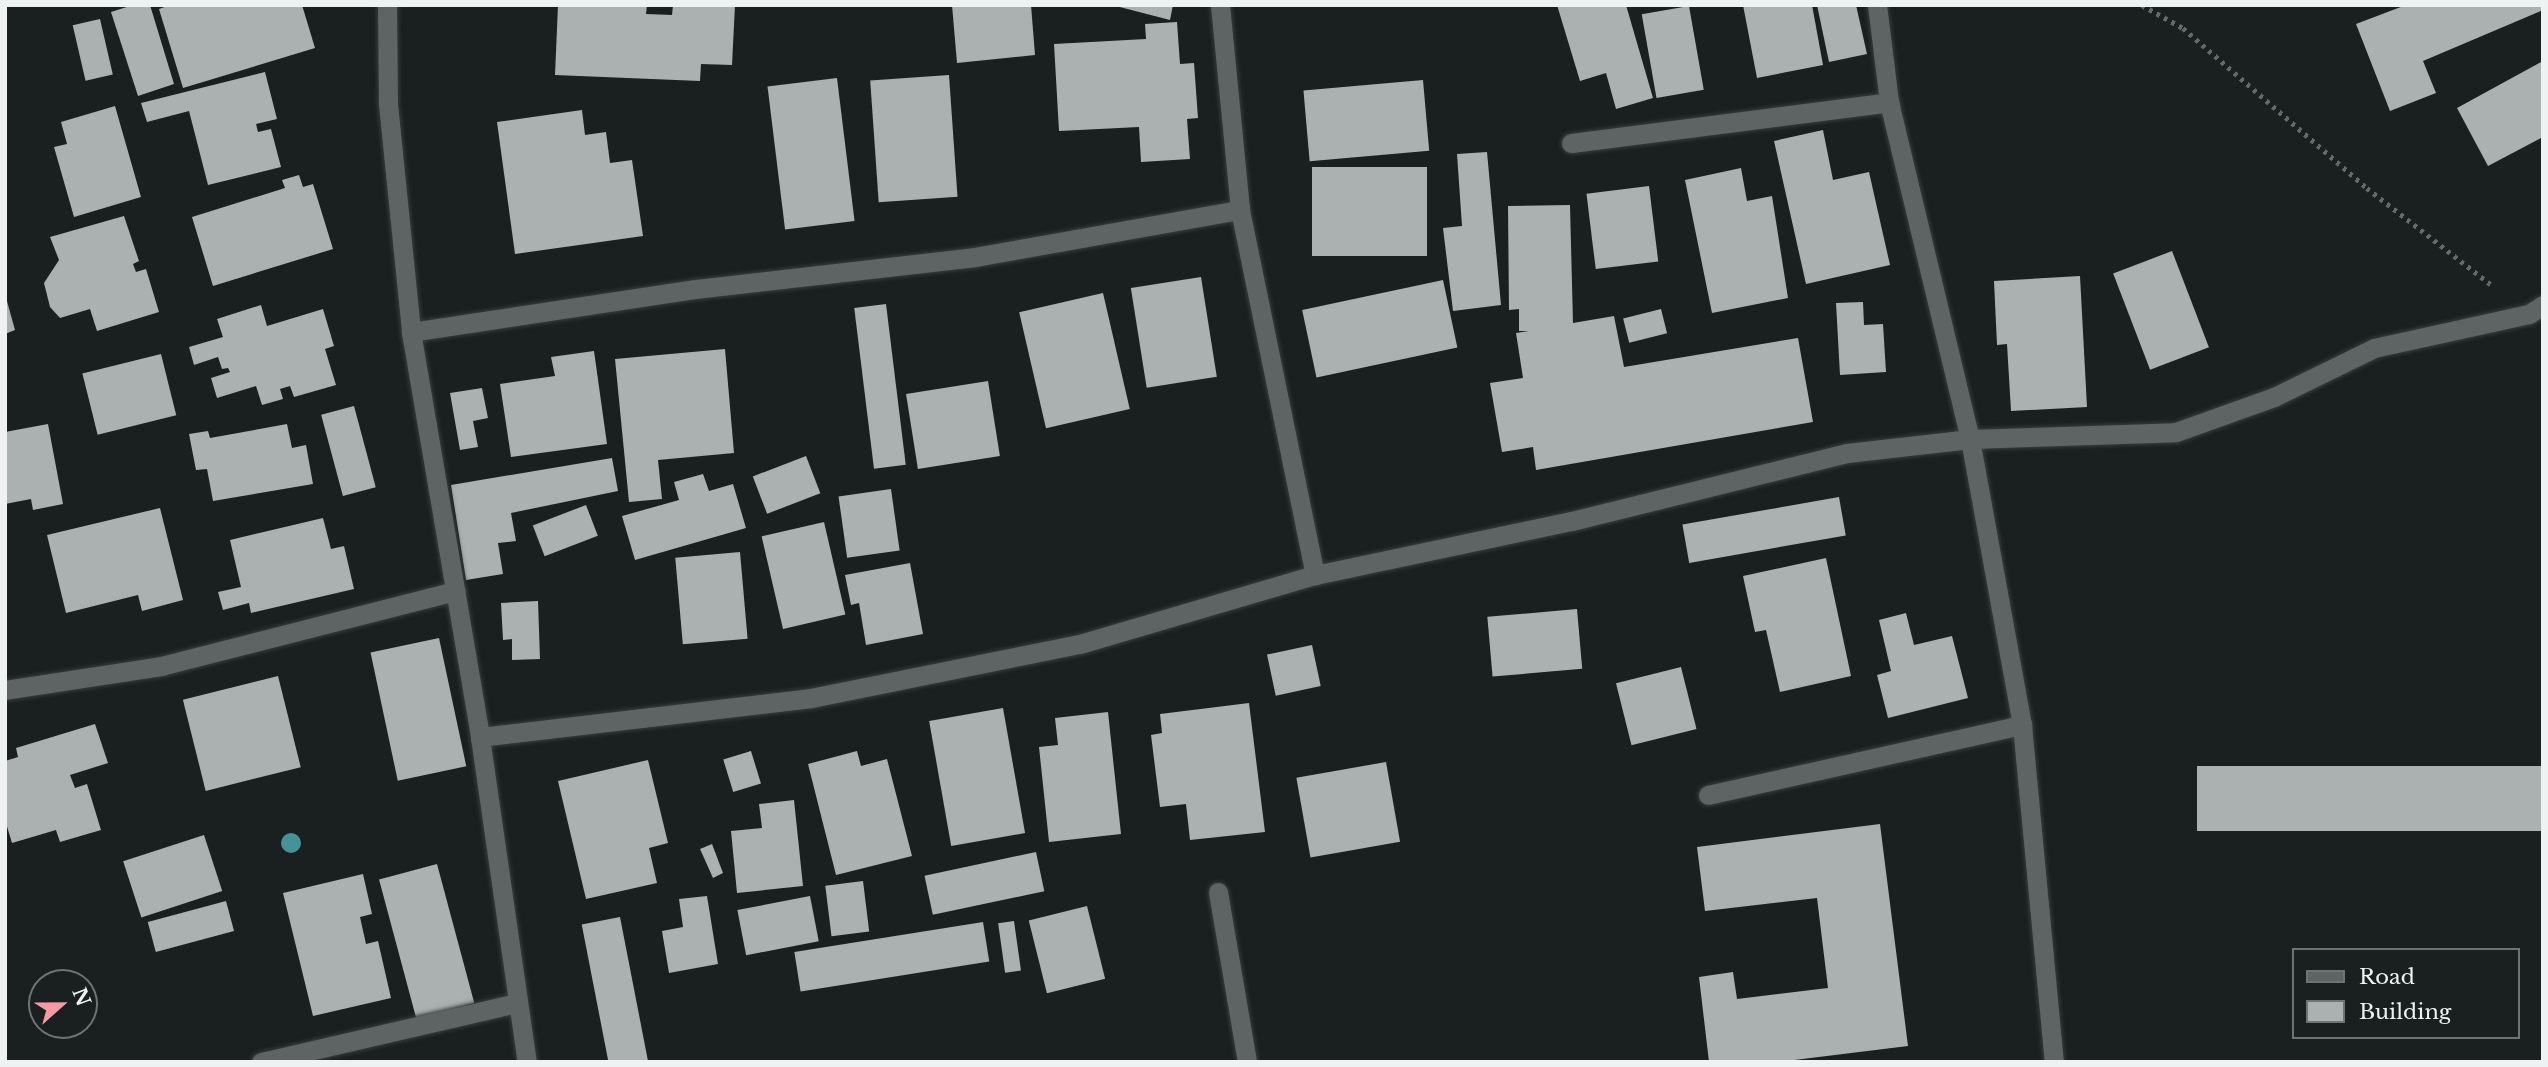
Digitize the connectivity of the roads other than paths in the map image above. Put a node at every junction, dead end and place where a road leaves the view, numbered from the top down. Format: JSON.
{"nodes":[{"id":1,"x":387,"y":5,"type":"edge"},
{"id":2,"x":1220,"y":5,"type":"edge"},
{"id":3,"x":1877,"y":5,"type":"edge"},
{"id":4,"x":1889,"y":102,"type":"junction"},
{"id":5,"x":1571,"y":144,"type":"dead end"},
{"id":6,"x":1240,"y":211,"type":"junction"},
{"id":7,"x":2536,"y":309,"type":"edge"},
{"id":8,"x":411,"y":332,"type":"junction"},
{"id":9,"x":1970,"y":439,"type":"junction"},
{"id":10,"x":1315,"y":575,"type":"junction"},
{"id":11,"x":456,"y":590,"type":"junction"},
{"id":12,"x":5,"y":690,"type":"edge"},
{"id":13,"x":2022,"y":724,"type":"junction"},
{"id":14,"x":480,"y":737,"type":"junction"},
{"id":15,"x":1708,"y":795,"type":"dead end"},
{"id":16,"x":1218,"y":892,"type":"dead end"},
{"id":17,"x":516,"y":1003,"type":"junction"},
{"id":18,"x":261,"y":1062,"type":"edge"},
{"id":19,"x":527,"y":1062,"type":"edge"},
{"id":20,"x":1247,"y":1062,"type":"edge"},
{"id":21,"x":2054,"y":1062,"type":"edge"}],
"edges":[{"from":1,"to":8,"type":"street"},
{"from":2,"to":6,"type":"street"},
{"from":3,"to":4,"type":"street"},
{"from":4,"to":5,"type":"street"},
{"from":4,"to":9,"type":"street"},
{"from":6,"to":8,"type":"street"},
{"from":6,"to":10,"type":"street"},
{"from":7,"to":9,"type":"street"},
{"from":8,"to":11,"type":"street"},
{"from":9,"to":10,"type":"street"},
{"from":9,"to":13,"type":"street"},
{"from":10,"to":14,"type":"street"},
{"from":11,"to":12,"type":"street"},
{"from":11,"to":14,"type":"street"},
{"from":13,"to":15,"type":"street"},
{"from":13,"to":21,"type":"street"},
{"from":14,"to":17,"type":"street"},
{"from":16,"to":20,"type":"street"},
{"from":17,"to":18,"type":"street"},
{"from":17,"to":19,"type":"street"}]}
